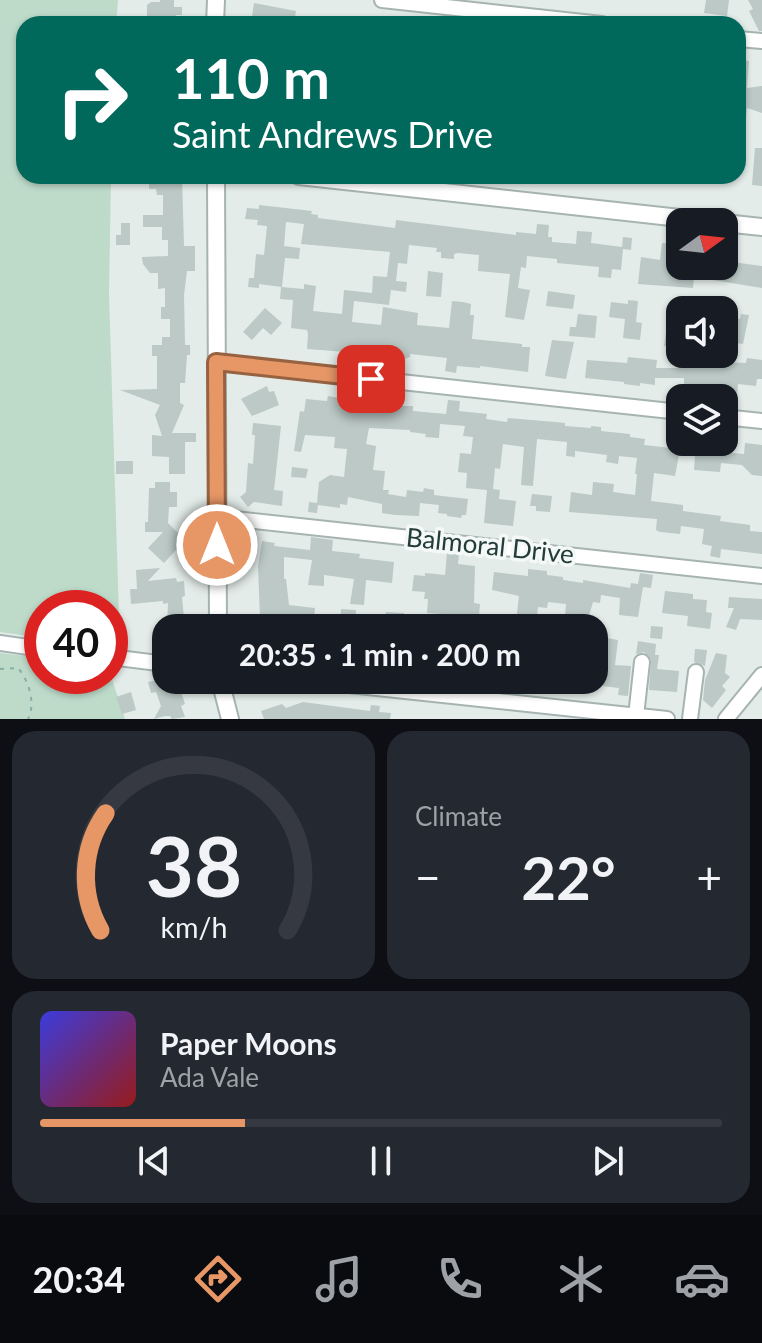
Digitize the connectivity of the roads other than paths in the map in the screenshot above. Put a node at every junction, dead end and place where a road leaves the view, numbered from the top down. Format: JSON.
{"nodes":[{"id":1,"x":382,"y":0,"type":"edge"},
{"id":2,"x":529,"y":16,"type":"edge"},
{"id":3,"x":216,"y":184,"type":"edge"},
{"id":4,"x":372,"y":184,"type":"edge"},
{"id":5,"x":666,"y":216,"type":"edge"},
{"id":6,"x":738,"y":224,"type":"edge"},
{"id":7,"x":762,"y":227,"type":"edge"},
{"id":8,"x":216,"y":362,"type":"junction"},
{"id":9,"x":666,"y":410,"type":"edge"},
{"id":10,"x":738,"y":418,"type":"edge"},
{"id":11,"x":762,"y":421,"type":"edge"},
{"id":12,"x":217,"y":517,"type":"junction"},
{"id":13,"x":762,"y":576,"type":"edge"},
{"id":14,"x":218,"y":614,"type":"edge"},
{"id":15,"x":0,"y":643,"type":"edge"},
{"id":16,"x":24,"y":646,"type":"edge"},
{"id":17,"x":128,"y":659,"type":"edge"},
{"id":18,"x":152,"y":662,"type":"edge"},
{"id":19,"x":642,"y":662,"type":"dead end"},
{"id":20,"x":696,"y":672,"type":"dead end"},
{"id":21,"x":762,"y":675,"type":"edge"},
{"id":22,"x":224,"y":694,"type":"edge"},
{"id":23,"x":432,"y":694,"type":"edge"},
{"id":24,"x":636,"y":716,"type":"junction"},
{"id":25,"x":230,"y":719,"type":"edge"},
{"id":26,"x":667,"y":719,"type":"edge"},
{"id":27,"x":690,"y":719,"type":"edge"},
{"id":28,"x":726,"y":719,"type":"edge"}],
"edges":[{"from":1,"to":2,"type":"street"},
{"from":3,"to":8,"type":"street"},
{"from":4,"to":5,"type":"street"},
{"from":6,"to":7,"type":"street"},
{"from":8,"to":9,"type":"street"},
{"from":8,"to":12,"type":"street"},
{"from":10,"to":11,"type":"street"},
{"from":12,"to":13,"type":"street","name":"Balmoral Drive"},
{"from":12,"to":14,"type":"street"},
{"from":15,"to":16,"type":"street"},
{"from":17,"to":18,"type":"street"},
{"from":19,"to":24,"type":"street"},
{"from":20,"to":27,"type":"street"},
{"from":21,"to":28,"type":"street"},
{"from":22,"to":25,"type":"street"},
{"from":23,"to":24,"type":"street"},
{"from":24,"to":26,"type":"street"}]}
